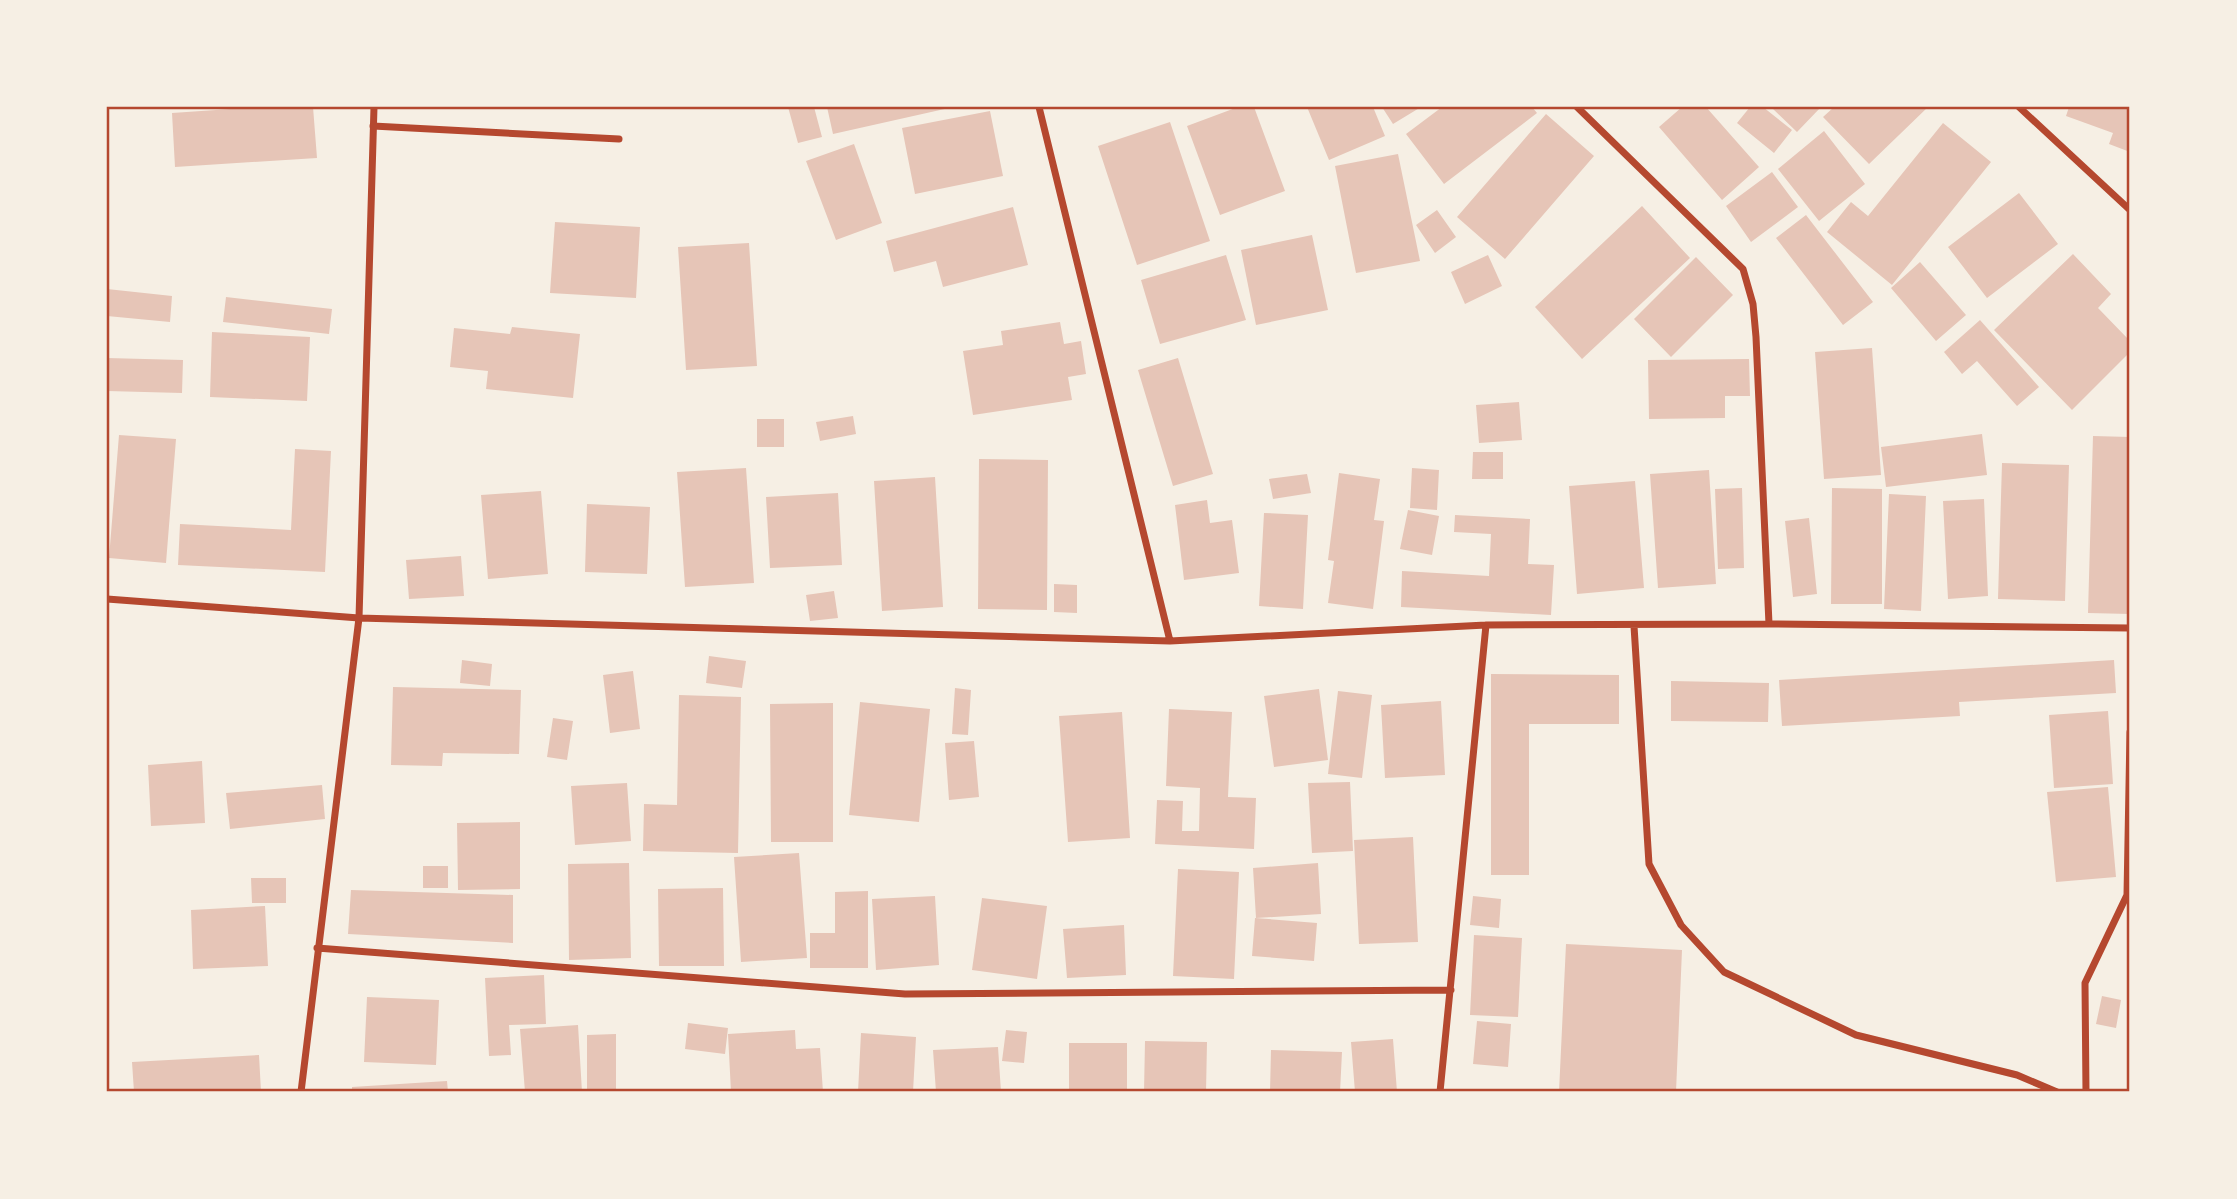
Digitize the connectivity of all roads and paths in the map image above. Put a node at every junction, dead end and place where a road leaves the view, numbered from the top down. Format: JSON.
{"nodes":[{"id":1,"x":374,"y":107,"type":"edge"},
{"id":2,"x":1039,"y":107,"type":"edge"},
{"id":3,"x":1577,"y":107,"type":"edge"},
{"id":4,"x":2019,"y":107,"type":"edge"},
{"id":5,"x":373,"y":126,"type":"junction"},
{"id":6,"x":619,"y":139,"type":"dead end"},
{"id":7,"x":2130,"y":210,"type":"edge"},
{"id":8,"x":107,"y":599,"type":"edge"},
{"id":9,"x":359,"y":618,"type":"junction"},
{"id":10,"x":1769,"y":624,"type":"junction"},
{"id":11,"x":1486,"y":625,"type":"junction"},
{"id":12,"x":1634,"y":626,"type":"junction"},
{"id":13,"x":2130,"y":628,"type":"edge"},
{"id":14,"x":1170,"y":641,"type":"junction"},
{"id":15,"x":2130,"y":732,"type":"edge"},
{"id":16,"x":317,"y":948,"type":"junction"},
{"id":17,"x":1451,"y":990,"type":"junction"},
{"id":18,"x":301,"y":1092,"type":"edge"},
{"id":19,"x":1440,"y":1092,"type":"edge"},
{"id":20,"x":2057,"y":1092,"type":"edge"},
{"id":21,"x":2086,"y":1092,"type":"edge"}],
"edges":[{"from":1,"to":5,"type":"street"},
{"from":2,"to":14,"type":"street"},
{"from":3,"to":10,"type":"street"},
{"from":4,"to":7,"type":"street"},
{"from":5,"to":6,"type":"street"},
{"from":5,"to":9,"type":"street"},
{"from":8,"to":9,"type":"street"},
{"from":9,"to":14,"type":"street"},
{"from":9,"to":16,"type":"street"},
{"from":10,"to":12,"type":"street"},
{"from":10,"to":13,"type":"street"},
{"from":11,"to":12,"type":"street"},
{"from":11,"to":14,"type":"street"},
{"from":11,"to":17,"type":"street"},
{"from":12,"to":20,"type":"street"},
{"from":15,"to":21,"type":"street"},
{"from":16,"to":17,"type":"street"},
{"from":16,"to":18,"type":"street"},
{"from":17,"to":19,"type":"street"}]}
